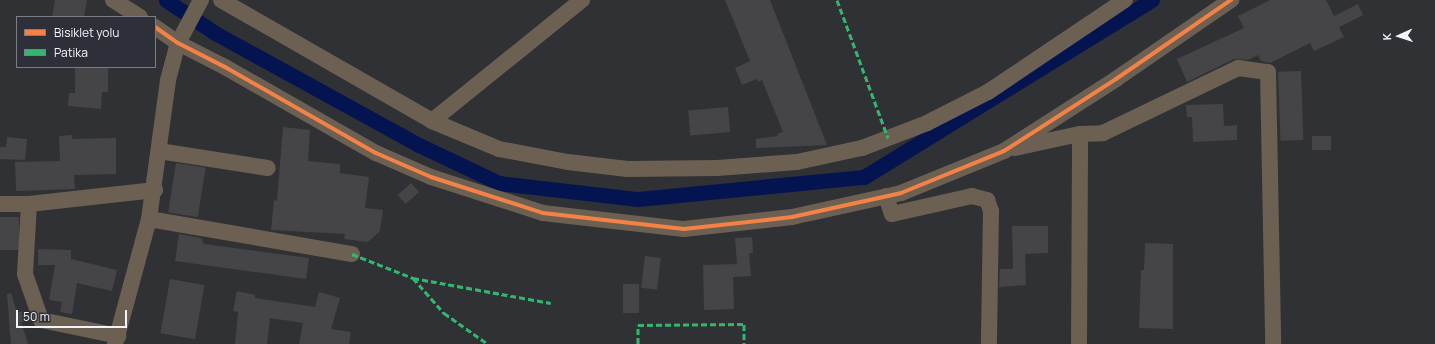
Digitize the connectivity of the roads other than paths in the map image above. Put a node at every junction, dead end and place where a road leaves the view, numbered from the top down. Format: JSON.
{"nodes":[{"id":1,"x":113,"y":0,"type":"edge"},
{"id":2,"x":201,"y":0,"type":"edge"},
{"id":3,"x":221,"y":0,"type":"edge"},
{"id":4,"x":582,"y":0,"type":"edge"},
{"id":5,"x":1125,"y":0,"type":"edge"},
{"id":6,"x":1231,"y":0,"type":"edge"},
{"id":7,"x":138,"y":16,"type":"edge"},
{"id":8,"x":156,"y":28,"type":"edge"},
{"id":9,"x":180,"y":39,"type":"junction"},
{"id":10,"x":432,"y":121,"type":"junction"},
{"id":11,"x":1080,"y":134,"type":"junction"},
{"id":12,"x":159,"y":151,"type":"junction"},
{"id":13,"x":1004,"y":151,"type":"junction"},
{"id":14,"x":268,"y":168,"type":"dead end"},
{"id":15,"x":154,"y":190,"type":"junction"},
{"id":16,"x":886,"y":196,"type":"junction"},
{"id":17,"x":0,"y":204,"type":"edge"},
{"id":18,"x":29,"y":204,"type":"junction"},
{"id":19,"x":149,"y":219,"type":"junction"},
{"id":20,"x":352,"y":254,"type":"dead end"},
{"id":21,"x":117,"y":340,"type":"edge"},
{"id":22,"x":989,"y":344,"type":"edge"},
{"id":23,"x":1079,"y":344,"type":"edge"},
{"id":24,"x":1273,"y":344,"type":"edge"}],
"edges":[{"from":1,"to":7,"type":"street"},
{"from":2,"to":9,"type":"street"},
{"from":3,"to":10,"type":"street"},
{"from":4,"to":10,"type":"street"},
{"from":5,"to":10,"type":"street"},
{"from":6,"to":13,"type":"street"},
{"from":8,"to":9,"type":"street"},
{"from":9,"to":12,"type":"street"},
{"from":9,"to":16,"type":"street"},
{"from":11,"to":13,"type":"street"},
{"from":11,"to":23,"type":"street"},
{"from":11,"to":24,"type":"street"},
{"from":12,"to":14,"type":"street"},
{"from":12,"to":15,"type":"street"},
{"from":13,"to":16,"type":"street"},
{"from":15,"to":18,"type":"street"},
{"from":15,"to":19,"type":"street"},
{"from":16,"to":22,"type":"street"},
{"from":17,"to":18,"type":"street"},
{"from":18,"to":21,"type":"street"},
{"from":19,"to":20,"type":"street"},
{"from":19,"to":21,"type":"street"}]}
